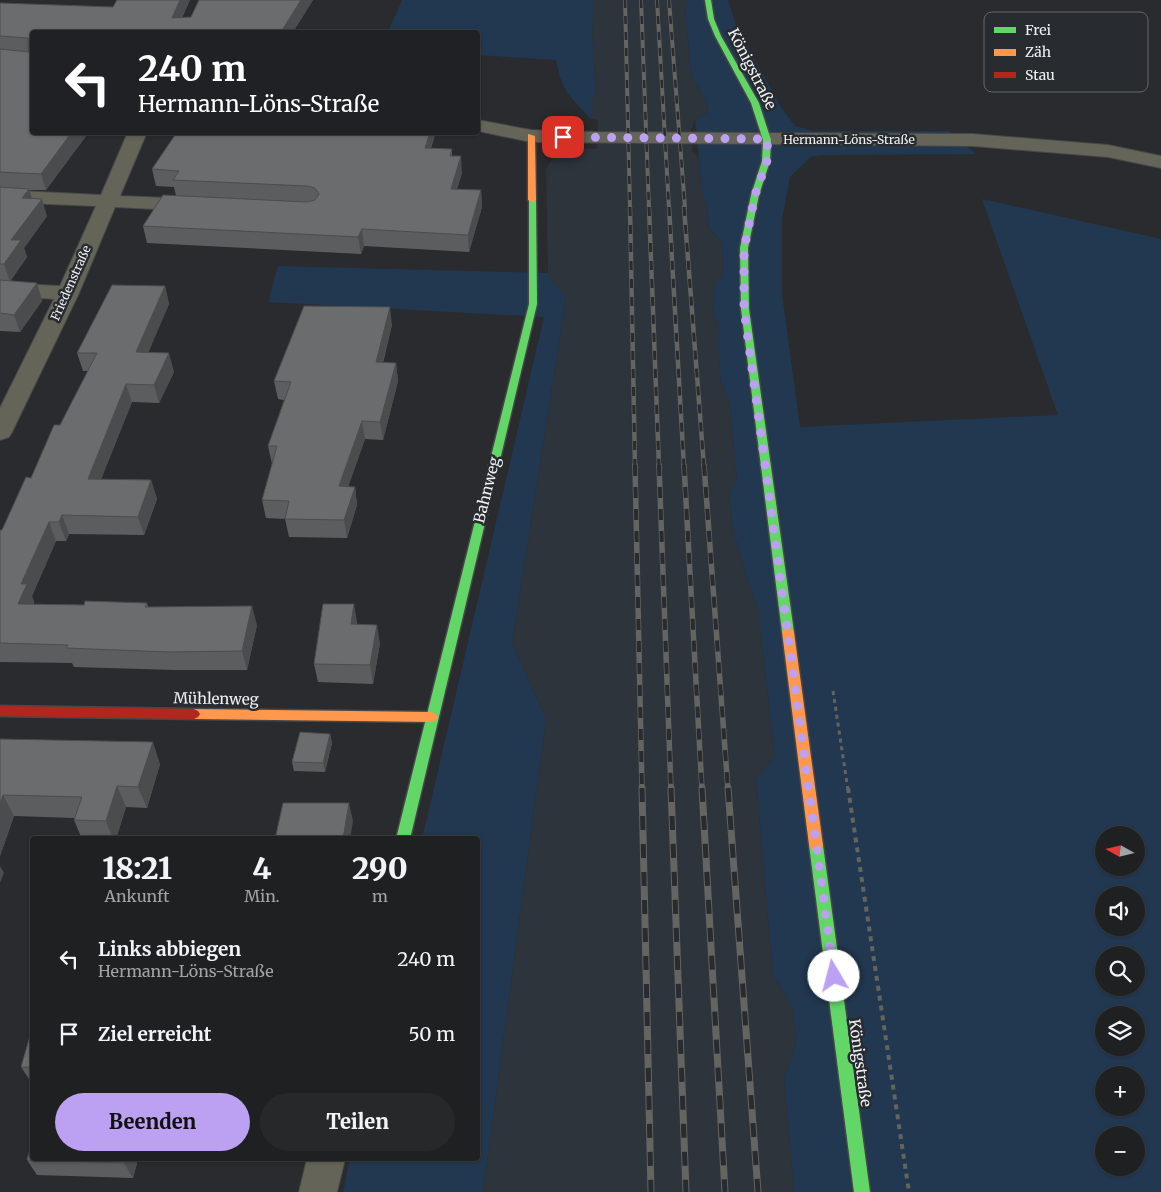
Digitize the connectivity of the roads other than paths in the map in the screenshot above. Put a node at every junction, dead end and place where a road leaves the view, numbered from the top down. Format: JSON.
{"nodes":[{"id":1,"x":708,"y":0,"type":"edge"},
{"id":2,"x":480,"y":126,"type":"edge"},
{"id":3,"x":137,"y":135,"type":"edge"},
{"id":4,"x":531,"y":136,"type":"junction"},
{"id":5,"x":767,"y":139,"type":"junction"},
{"id":6,"x":1161,"y":162,"type":"edge"},
{"id":7,"x":0,"y":196,"type":"edge"},
{"id":8,"x":107,"y":201,"type":"junction"},
{"id":9,"x":213,"y":206,"type":"edge"},
{"id":10,"x":0,"y":289,"type":"edge"},
{"id":11,"x":68,"y":293,"type":"junction"},
{"id":12,"x":0,"y":432,"type":"edge"},
{"id":13,"x":0,"y":711,"type":"edge"},
{"id":14,"x":432,"y":717,"type":"junction"},
{"id":15,"x":404,"y":836,"type":"edge"},
{"id":16,"x":326,"y":1161,"type":"edge"},
{"id":17,"x":318,"y":1192,"type":"edge"},
{"id":18,"x":862,"y":1192,"type":"edge"}],
"edges":[{"from":1,"to":5,"type":"street","name":"Königstraße"},
{"from":2,"to":4,"type":"street","name":"Hermann-Löns-Straße"},
{"from":3,"to":8,"type":"street","name":"Friedenstraße"},
{"from":4,"to":5,"type":"street","name":"Hermann-Löns-Straße"},
{"from":4,"to":14,"type":"street","name":"Bahnweg"},
{"from":5,"to":6,"type":"street","name":"Hermann-Löns-Straße"},
{"from":5,"to":18,"type":"street","name":"Königstraße"},
{"from":7,"to":8,"type":"street"},
{"from":8,"to":9,"type":"street"},
{"from":8,"to":11,"type":"street","name":"Friedenstraße"},
{"from":10,"to":11,"type":"street"},
{"from":11,"to":12,"type":"street","name":"Friedenstraße"},
{"from":13,"to":14,"type":"street","name":"Mühlenweg"},
{"from":14,"to":15,"type":"street","name":"Bahnweg"},
{"from":16,"to":17,"type":"street"}]}
